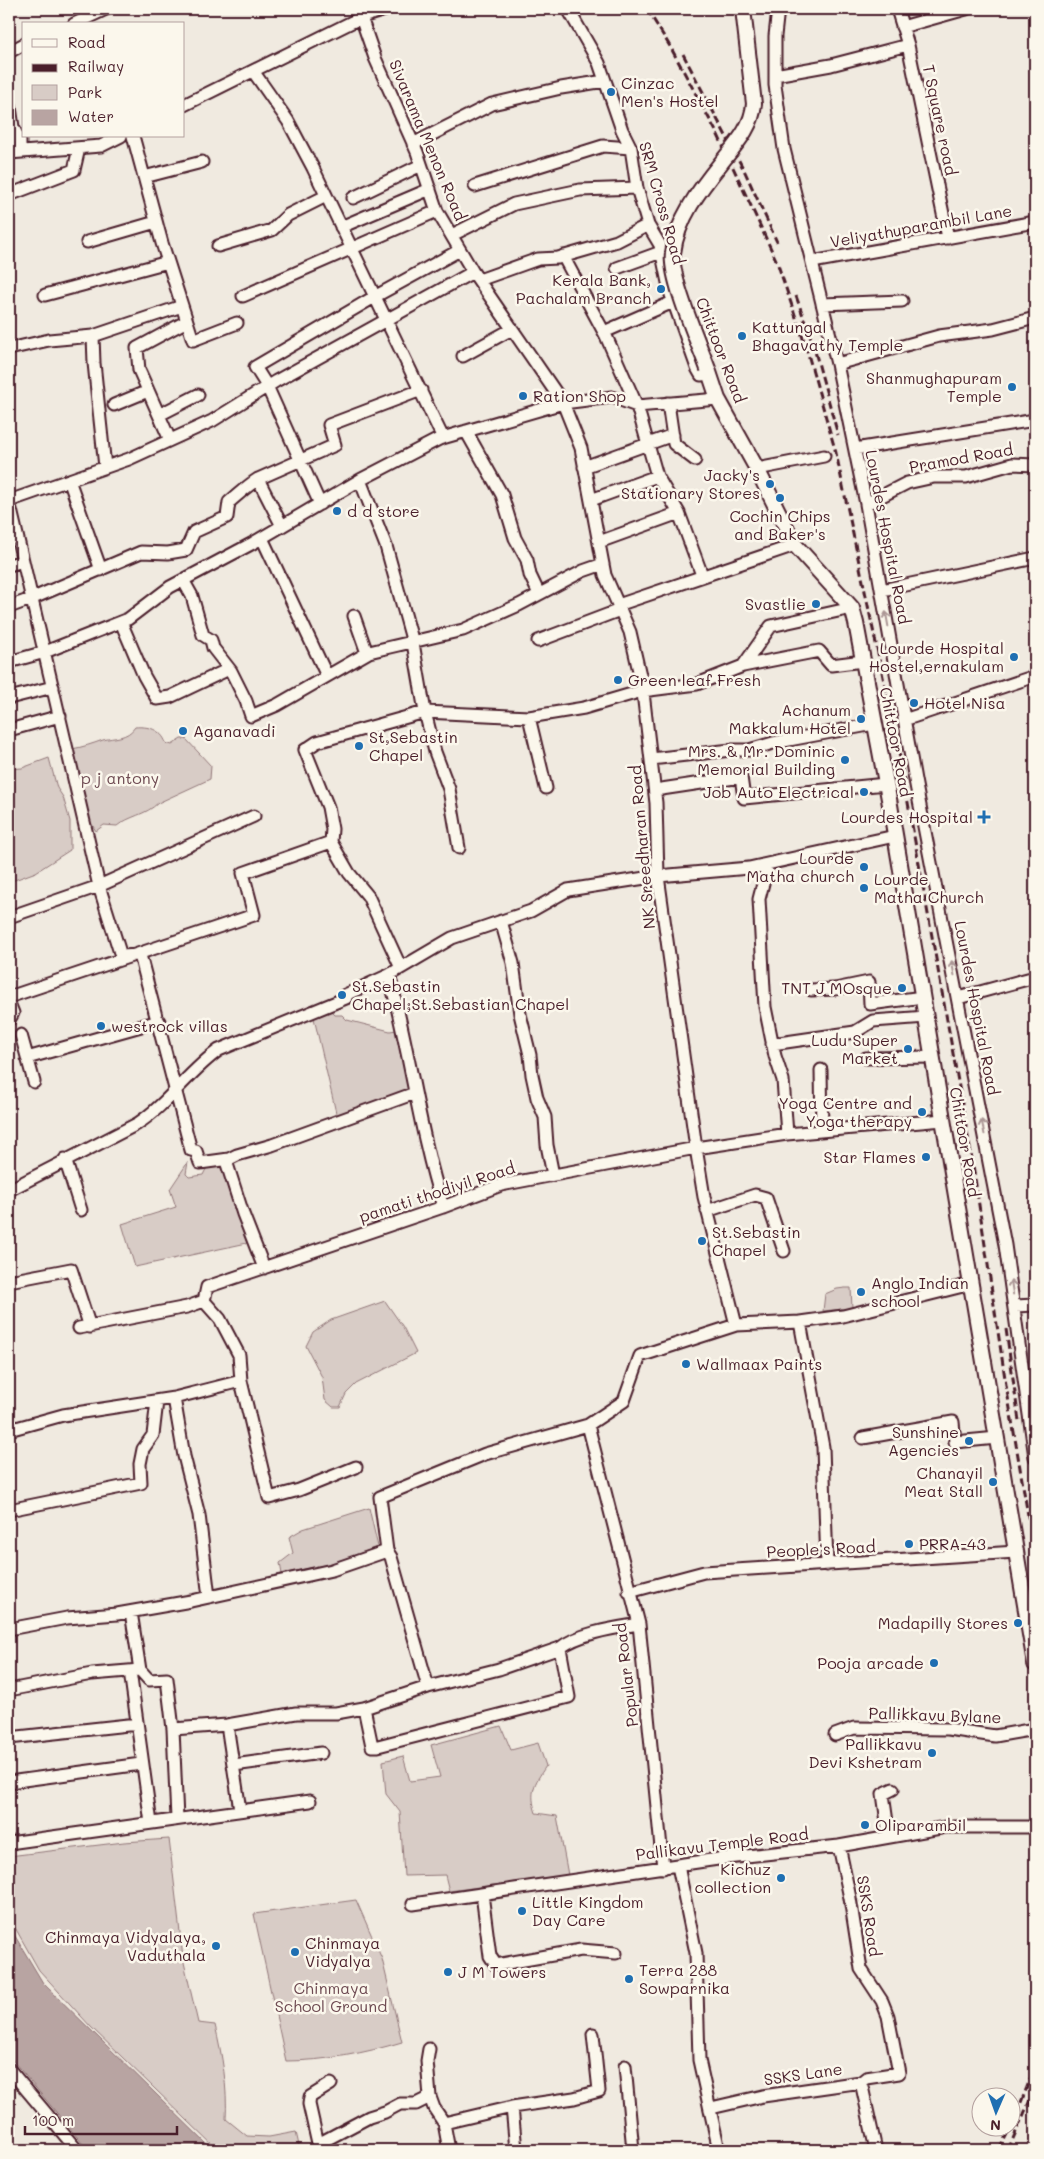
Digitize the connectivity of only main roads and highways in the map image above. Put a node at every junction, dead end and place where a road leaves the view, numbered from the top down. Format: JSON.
{"nodes":[{"id":1,"x":743,"y":9,"type":"edge"},
{"id":2,"x":1035,"y":1664,"type":"edge"}],
"edges":[{"from":1,"to":2,"type":"main road","name":"Chittoor Road","bridge":true}]}
